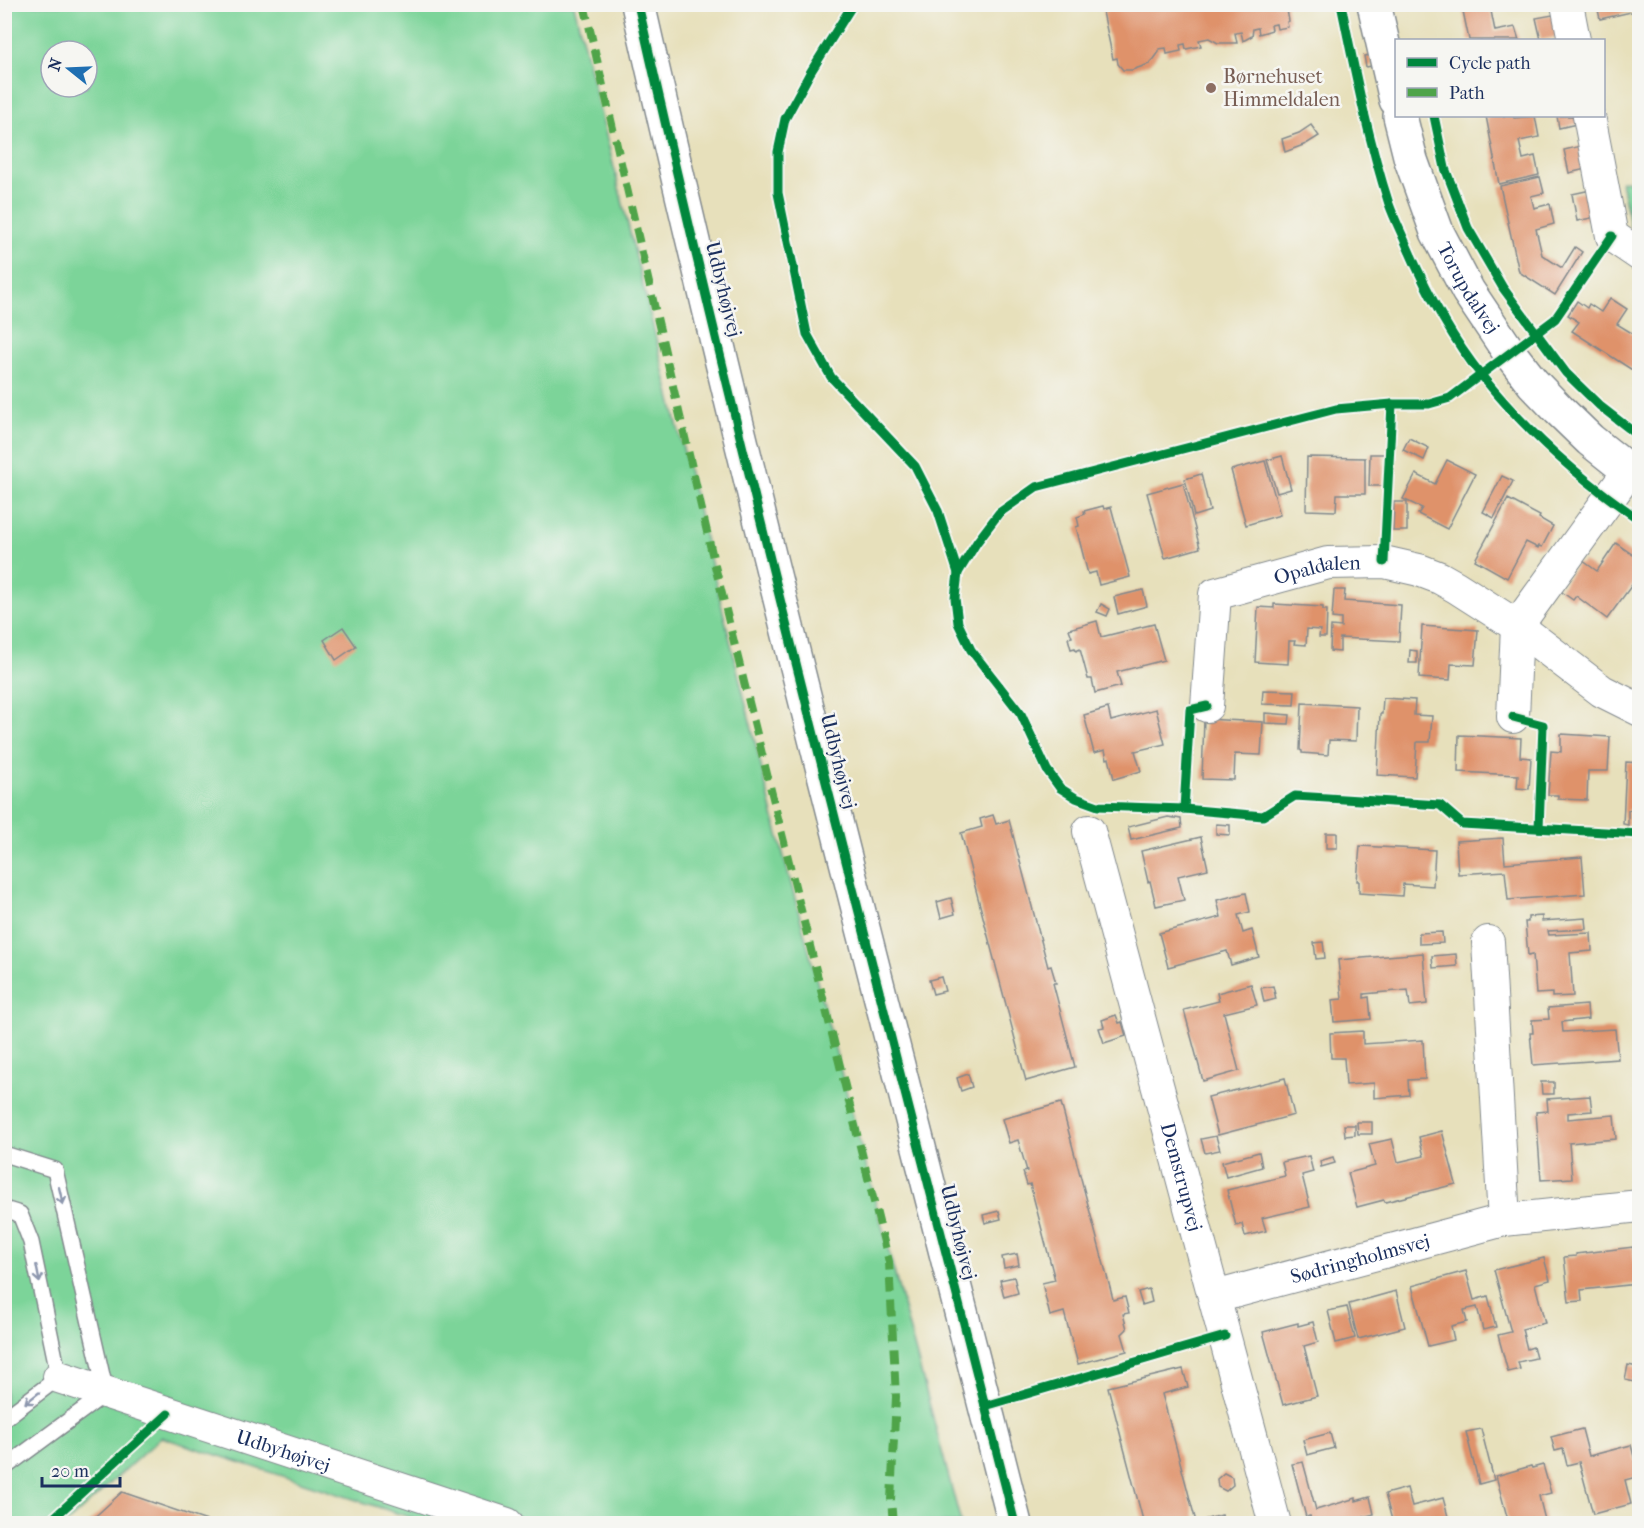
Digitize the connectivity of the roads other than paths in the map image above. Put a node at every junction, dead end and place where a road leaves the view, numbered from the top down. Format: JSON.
{"nodes":[{"id":1,"x":638,"y":4,"type":"edge"},
{"id":2,"x":1374,"y":4,"type":"edge"},
{"id":3,"x":1567,"y":4,"type":"edge"},
{"id":4,"x":1574,"y":39,"type":"edge"},
{"id":5,"x":1395,"y":96,"type":"edge"},
{"id":6,"x":1400,"y":117,"type":"edge"},
{"id":7,"x":1588,"y":117,"type":"edge"},
{"id":8,"x":1640,"y":255,"type":"edge"},
{"id":9,"x":1634,"y":474,"type":"edge"},
{"id":10,"x":1517,"y":626,"type":"junction"},
{"id":11,"x":1207,"y":706,"type":"dead end"},
{"id":12,"x":1640,"y":710,"type":"edge"},
{"id":13,"x":1513,"y":717,"type":"dead end"},
{"id":14,"x":1089,"y":831,"type":"dead end"},
{"id":15,"x":1488,"y":942,"type":"dead end"},
{"id":16,"x":4,"y":1154,"type":"edge"},
{"id":17,"x":1640,"y":1206,"type":"edge"},
{"id":18,"x":4,"y":1209,"type":"edge"},
{"id":19,"x":1504,"y":1220,"type":"junction"},
{"id":20,"x":1215,"y":1297,"type":"junction"},
{"id":21,"x":59,"y":1377,"type":"junction"},
{"id":22,"x":106,"y":1393,"type":"junction"},
{"id":23,"x":4,"y":1419,"type":"edge"},
{"id":24,"x":4,"y":1468,"type":"edge"},
{"id":25,"x":507,"y":1524,"type":"edge"},
{"id":26,"x":1015,"y":1524,"type":"edge"},
{"id":27,"x":1275,"y":1524,"type":"edge"}],
"edges":[{"from":1,"to":26,"type":"street","name":"Udbyhøjvej"},
{"from":2,"to":5,"type":"street"},
{"from":3,"to":4,"type":"street"},
{"from":6,"to":9,"type":"street","name":"Torupdalvej"},
{"from":7,"to":8,"type":"street"},
{"from":9,"to":10,"type":"street"},
{"from":10,"to":11,"type":"street","name":"Opaldalen"},
{"from":10,"to":12,"type":"street","name":"Opaldalen"},
{"from":10,"to":13,"type":"street"},
{"from":14,"to":20,"type":"street","name":"Demstrupvej"},
{"from":15,"to":19,"type":"street"},
{"from":16,"to":22,"type":"lane","one_way":true},
{"from":17,"to":19,"type":"street","name":"Sødringholmsvej"},
{"from":18,"to":21,"type":"lane","one_way":true},
{"from":19,"to":20,"type":"street","name":"Sødringholmsvej"},
{"from":20,"to":27,"type":"street","name":"Demstrupvej"},
{"from":21,"to":22,"type":"street","name":"Udbyhøjvej"},
{"from":21,"to":23,"type":"lane","one_way":true},
{"from":22,"to":24,"type":"lane"},
{"from":22,"to":25,"type":"street","name":"Udbyhøjvej"}]}
